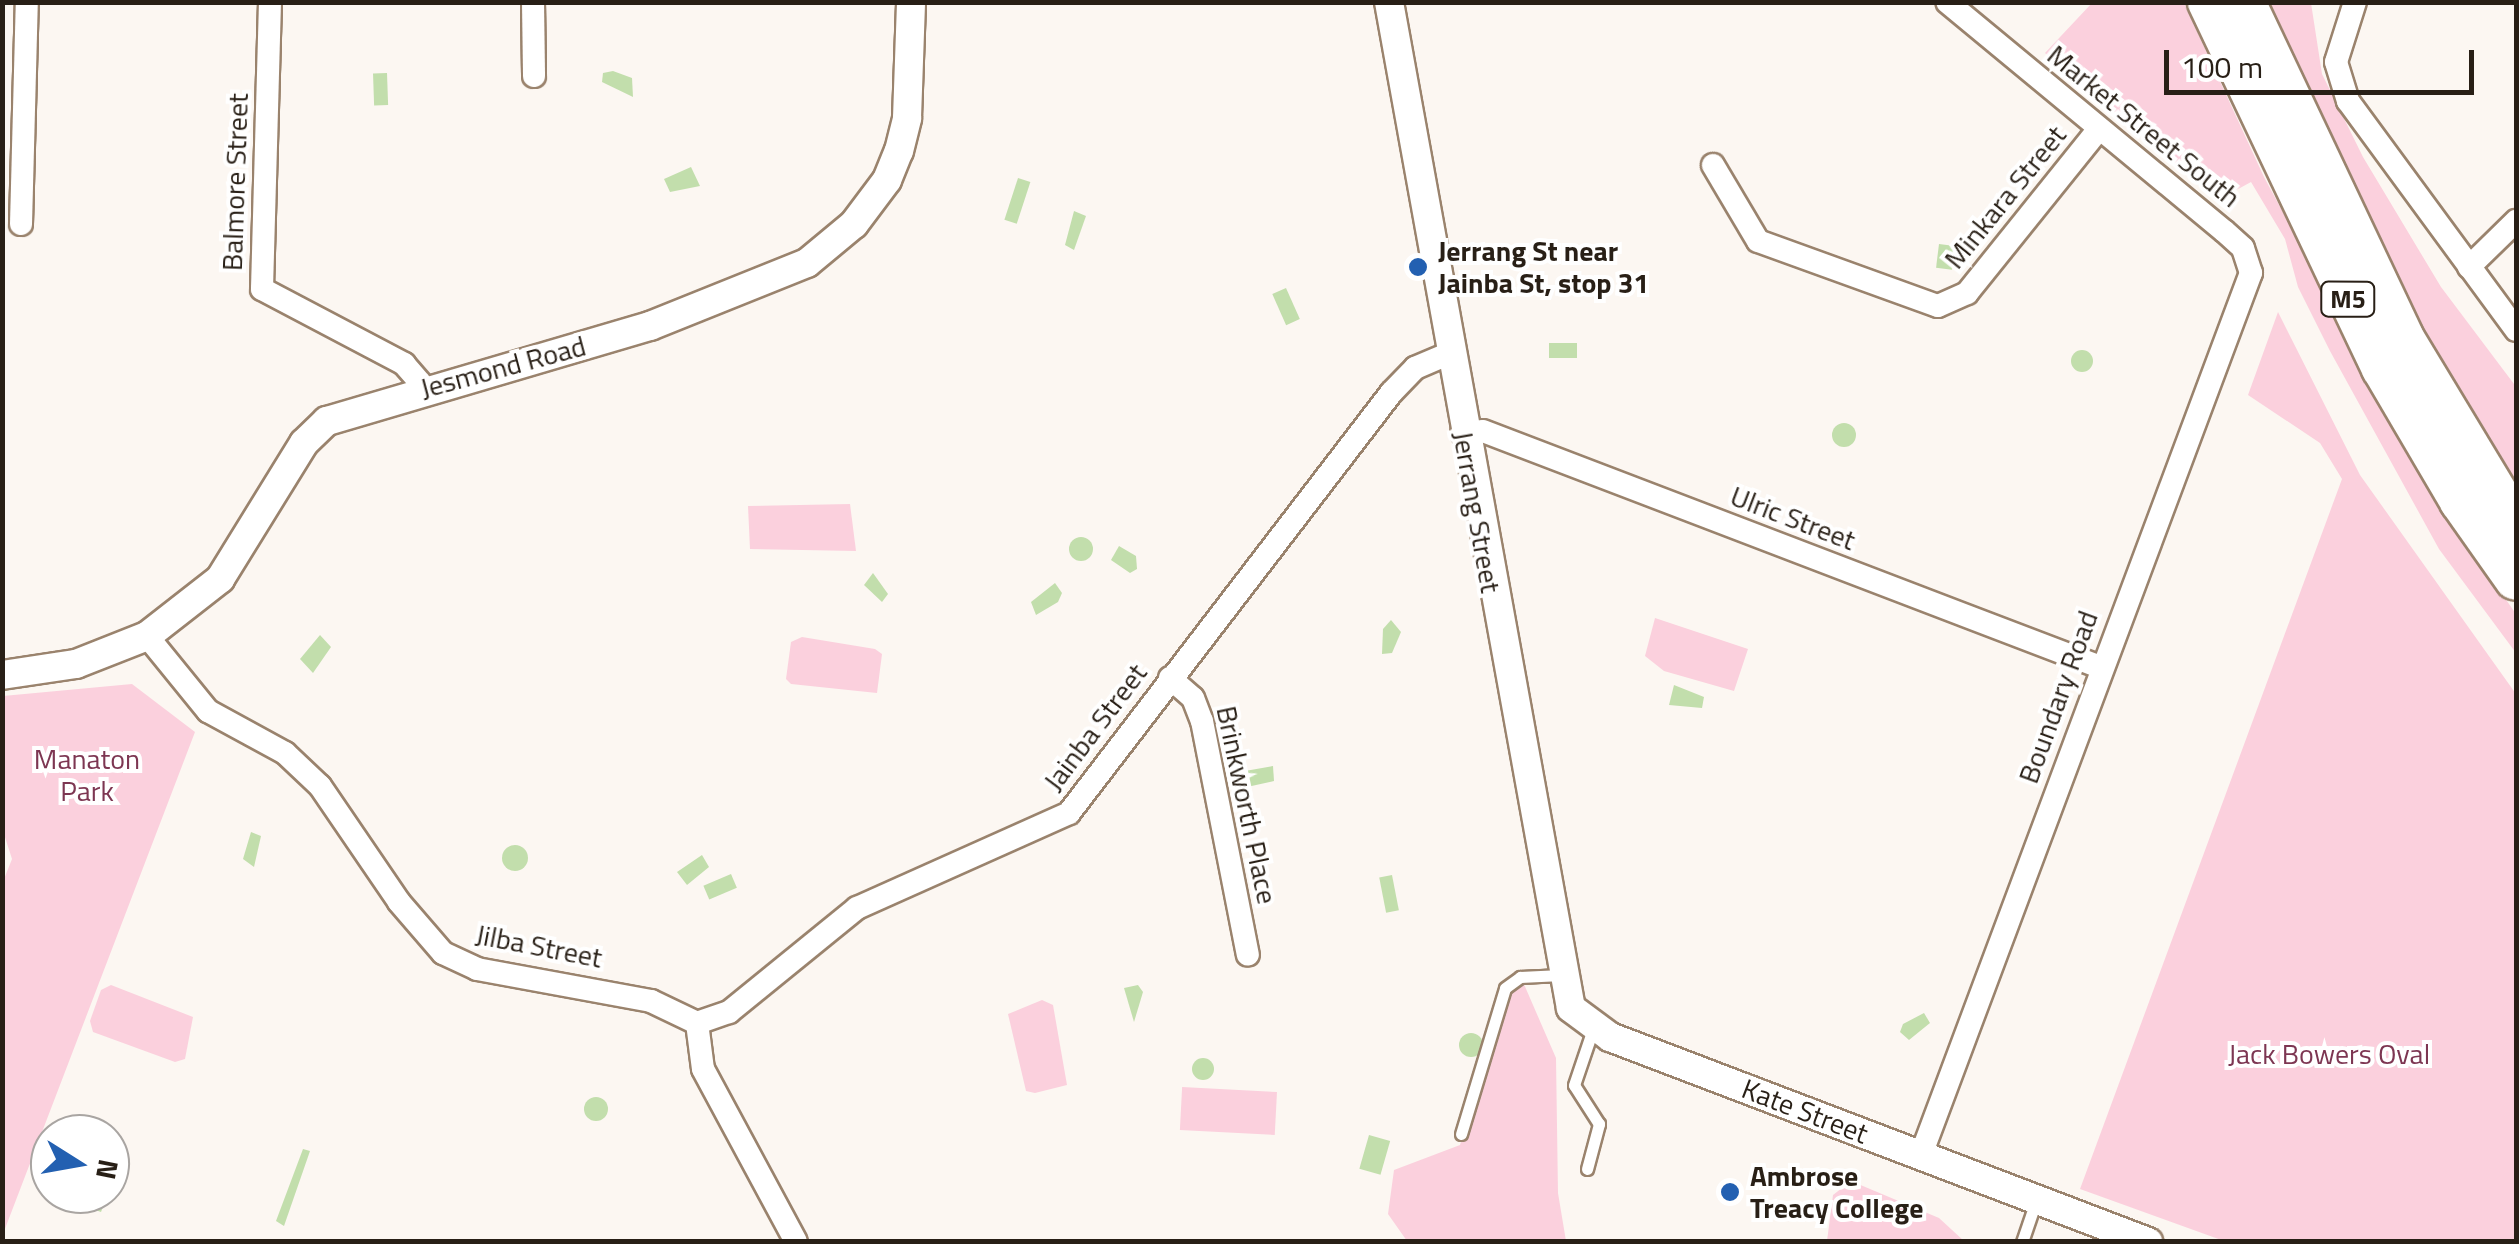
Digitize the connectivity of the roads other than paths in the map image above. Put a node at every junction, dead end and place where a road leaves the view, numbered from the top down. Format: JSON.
{"nodes":[{"id":1,"x":270,"y":2,"type":"edge"},
{"id":2,"x":534,"y":2,"type":"edge"},
{"id":3,"x":911,"y":2,"type":"edge"},
{"id":4,"x":1389,"y":2,"type":"edge"},
{"id":5,"x":1947,"y":2,"type":"edge"},
{"id":6,"x":2209,"y":2,"type":"edge"},
{"id":7,"x":2244,"y":2,"type":"edge"},
{"id":8,"x":2355,"y":2,"type":"edge"},
{"id":9,"x":2,"y":4,"type":"edge"},
{"id":10,"x":27,"y":4,"type":"edge"},
{"id":11,"x":534,"y":76,"type":"dead end"},
{"id":12,"x":2099,"y":130,"type":"junction"},
{"id":13,"x":1713,"y":165,"type":"dead end"},
{"id":14,"x":2516,"y":222,"type":"edge"},
{"id":15,"x":21,"y":224,"type":"dead end"},
{"id":16,"x":2251,"y":262,"type":"joint"},
{"id":17,"x":2469,"y":267,"type":"junction"},
{"id":18,"x":2516,"y":330,"type":"edge"},
{"id":19,"x":1448,"y":354,"type":"junction"},
{"id":20,"x":425,"y":388,"type":"junction"},
{"id":21,"x":1462,"y":433,"type":"junction"},
{"id":22,"x":2516,"y":526,"type":"edge"},
{"id":23,"x":2516,"y":579,"type":"edge"},
{"id":24,"x":147,"y":636,"type":"junction"},
{"id":25,"x":2100,"y":668,"type":"junction"},
{"id":26,"x":2,"y":674,"type":"edge"},
{"id":27,"x":1170,"y":678,"type":"junction"},
{"id":28,"x":1248,"y":955,"type":"dead end"},
{"id":29,"x":1561,"y":975,"type":"junction"},
{"id":30,"x":697,"y":1023,"type":"junction"},
{"id":31,"x":1585,"y":1023,"type":"junction"},
{"id":32,"x":1461,"y":1134,"type":"dead end"},
{"id":33,"x":1921,"y":1155,"type":"junction"},
{"id":34,"x":1587,"y":1170,"type":"dead end"},
{"id":35,"x":2036,"y":1198,"type":"junction"},
{"id":36,"x":796,"y":1242,"type":"edge"},
{"id":37,"x":2022,"y":1242,"type":"edge"},
{"id":38,"x":2148,"y":1242,"type":"edge"}],
"edges":[{"from":1,"to":20,"type":"street","name":"Balmore Street"},
{"from":2,"to":11,"type":"street"},
{"from":3,"to":20,"type":"street","name":"Jesmond Road"},
{"from":4,"to":19,"type":"street","name":"Jerrang Street"},
{"from":5,"to":12,"type":"street","name":"Market Street South"},
{"from":6,"to":23,"type":"highway","number":"M5"},
{"from":7,"to":22,"type":"highway","number":"M5"},
{"from":8,"to":17,"type":"street"},
{"from":9,"to":10,"type":"street"},
{"from":10,"to":15,"type":"street"},
{"from":12,"to":13,"type":"street","name":"Minkara Street"},
{"from":12,"to":16,"type":"street","name":"Market Street South"},
{"from":14,"to":17,"type":"street"},
{"from":16,"to":25,"type":"street","name":"Boundary Road"},
{"from":17,"to":18,"type":"street"},
{"from":19,"to":21,"type":"street","name":"Jerrang Street"},
{"from":19,"to":27,"type":"street","name":"Jainba Street"},
{"from":20,"to":24,"type":"street","name":"Jesmond Road"},
{"from":21,"to":25,"type":"street","name":"Ulric Street"},
{"from":21,"to":29,"type":"street","name":"Jerrang Street"},
{"from":24,"to":26,"type":"street","name":"Jesmond Road"},
{"from":24,"to":30,"type":"street","name":"Jilba Street"},
{"from":25,"to":33,"type":"street","name":"Boundary Road"},
{"from":27,"to":28,"type":"street","name":"Brinkworth Place"},
{"from":27,"to":30,"type":"street","name":"Jainba Street"},
{"from":29,"to":31,"type":"street","name":"Jerrang Street"},
{"from":29,"to":32,"type":"lane"},
{"from":30,"to":36,"type":"street"},
{"from":31,"to":33,"type":"street","name":"Kate Street"},
{"from":31,"to":34,"type":"lane"},
{"from":33,"to":35,"type":"street","name":"Kate Street"},
{"from":35,"to":37,"type":"lane"},
{"from":35,"to":38,"type":"street","name":"Kate Street"}]}
